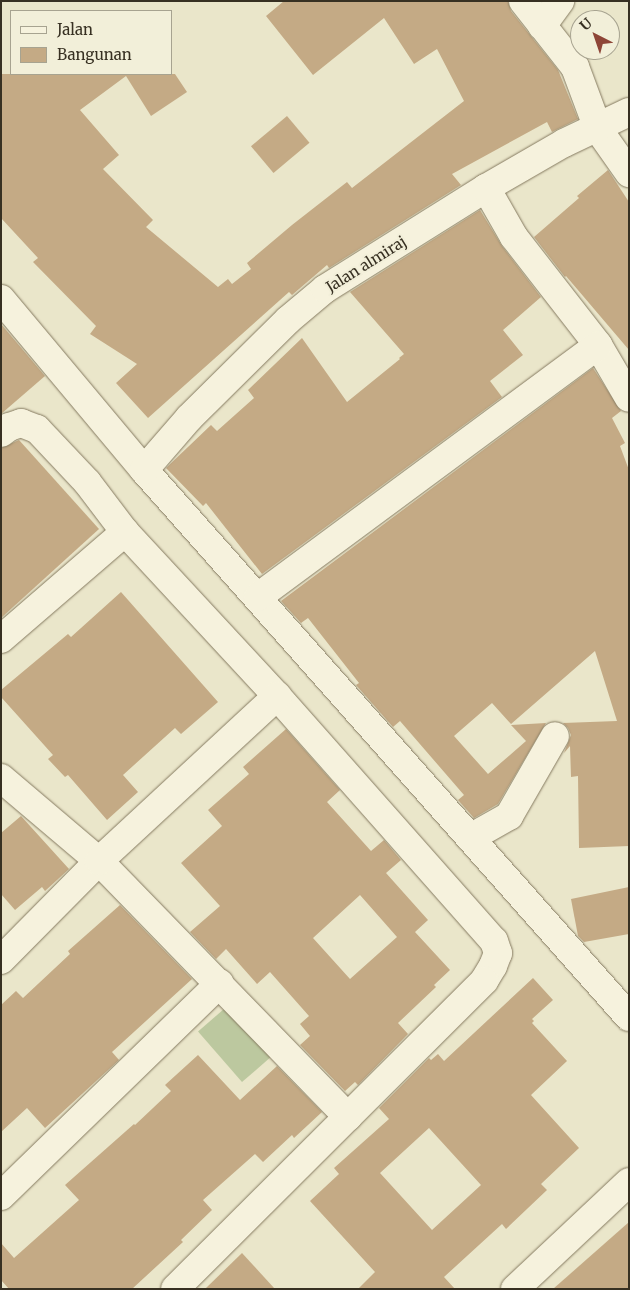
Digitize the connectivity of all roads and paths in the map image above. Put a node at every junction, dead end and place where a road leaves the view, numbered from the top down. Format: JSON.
{"nodes":[{"id":1,"x":523,"y":1,"type":"edge"},
{"id":2,"x":560,"y":1,"type":"edge"},
{"id":3,"x":542,"y":26,"type":"junction"},
{"id":4,"x":629,"y":112,"type":"edge"},
{"id":5,"x":598,"y":129,"type":"junction"},
{"id":6,"x":629,"y":173,"type":"edge"},
{"id":7,"x":486,"y":188,"type":"junction"},
{"id":8,"x":1,"y":299,"type":"edge"},
{"id":9,"x":598,"y":345,"type":"junction"},
{"id":10,"x":629,"y":398,"type":"edge"},
{"id":11,"x":1,"y":433,"type":"edge"},
{"id":12,"x":144,"y":470,"type":"junction"},
{"id":13,"x":125,"y":532,"type":"junction"},
{"id":14,"x":258,"y":597,"type":"junction"},
{"id":15,"x":1,"y":639,"type":"edge"},
{"id":16,"x":277,"y":696,"type":"junction"},
{"id":17,"x":555,"y":736,"type":"dead end"},
{"id":18,"x":1,"y":778,"type":"edge"},
{"id":19,"x":470,"y":838,"type":"junction"},
{"id":20,"x":99,"y":861,"type":"junction"},
{"id":21,"x":1,"y":960,"type":"edge"},
{"id":22,"x":220,"y":983,"type":"junction"},
{"id":23,"x":629,"y":1017,"type":"edge"},
{"id":24,"x":348,"y":1117,"type":"junction"},
{"id":25,"x":629,"y":1182,"type":"edge"},
{"id":26,"x":1,"y":1196,"type":"edge"},
{"id":27,"x":520,"y":1287,"type":"edge"},
{"id":28,"x":175,"y":1289,"type":"edge"}],
"edges":[{"from":1,"to":3,"type":"street"},
{"from":2,"to":3,"type":"street"},
{"from":3,"to":5,"type":"street"},
{"from":4,"to":5,"type":"street","name":"Jalan almiraj"},
{"from":5,"to":6,"type":"street"},
{"from":5,"to":7,"type":"street","name":"Jalan almiraj"},
{"from":7,"to":9,"type":"street"},
{"from":7,"to":12,"type":"street","name":"Jalan almiraj"},
{"from":8,"to":12,"type":"street"},
{"from":9,"to":10,"type":"street"},
{"from":9,"to":14,"type":"street"},
{"from":11,"to":13,"type":"street"},
{"from":12,"to":14,"type":"street"},
{"from":13,"to":15,"type":"street"},
{"from":13,"to":16,"type":"street"},
{"from":14,"to":19,"type":"street"},
{"from":16,"to":20,"type":"street"},
{"from":16,"to":24,"type":"street"},
{"from":17,"to":19,"type":"street"},
{"from":18,"to":20,"type":"street"},
{"from":19,"to":23,"type":"street"},
{"from":20,"to":21,"type":"street"},
{"from":20,"to":22,"type":"street"},
{"from":22,"to":24,"type":"street"},
{"from":22,"to":26,"type":"street"},
{"from":24,"to":28,"type":"street"},
{"from":25,"to":27,"type":"street"}]}
